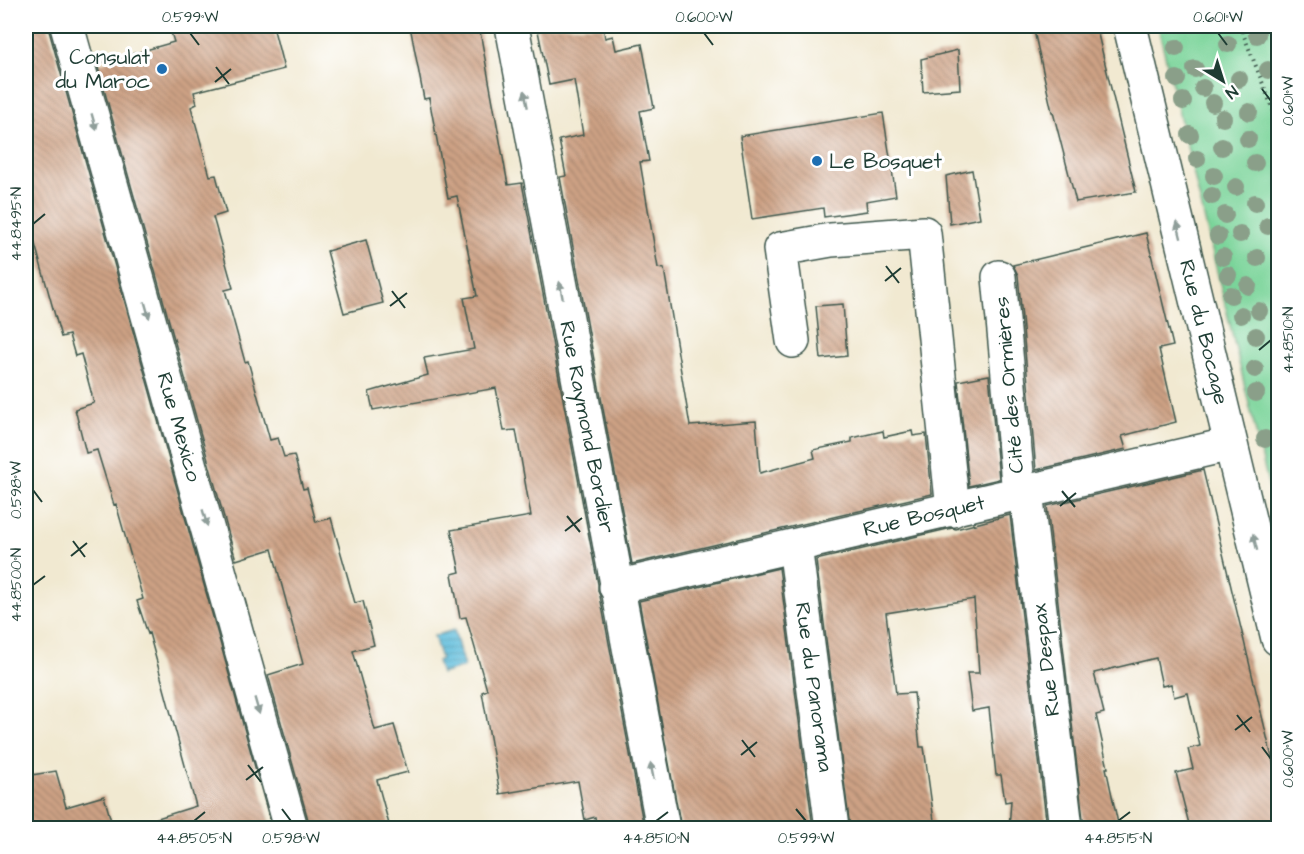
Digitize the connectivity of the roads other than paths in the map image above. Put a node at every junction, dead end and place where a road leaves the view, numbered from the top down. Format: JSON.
{"nodes":[{"id":1,"x":67,"y":26,"type":"edge"},
{"id":2,"x":512,"y":26,"type":"edge"},
{"id":3,"x":1130,"y":26,"type":"edge"},
{"id":4,"x":999,"y":277,"type":"dead end"},
{"id":5,"x":793,"y":341,"type":"dead end"},
{"id":6,"x":1232,"y":444,"type":"junction"},
{"id":7,"x":1023,"y":493,"type":"junction"},
{"id":8,"x":953,"y":510,"type":"junction"},
{"id":9,"x":795,"y":546,"type":"junction"},
{"id":10,"x":616,"y":587,"type":"junction"},
{"id":11,"x":1278,"y":639,"type":"edge"},
{"id":12,"x":291,"y":828,"type":"edge"},
{"id":13,"x":663,"y":828,"type":"edge"},
{"id":14,"x":832,"y":828,"type":"edge"},
{"id":15,"x":1066,"y":828,"type":"edge"}],
"edges":[{"from":1,"to":12,"type":"street","name":"Rue Mexico","one_way":true},
{"from":10,"to":2,"type":"street","name":"Rue Raymond Bordier","one_way":true},
{"from":6,"to":3,"type":"street","name":"Rue du Bocage","one_way":true},
{"from":4,"to":7,"type":"street","name":"Cité des Ormières"},
{"from":5,"to":8,"type":"street"},
{"from":6,"to":7,"type":"street","name":"Rue Bosquet"},
{"from":11,"to":6,"type":"street","name":"Rue du Bocage","one_way":true},
{"from":7,"to":8,"type":"street","name":"Rue Bosquet"},
{"from":7,"to":15,"type":"street","name":"Rue Despax"},
{"from":8,"to":9,"type":"street","name":"Rue Bosquet"},
{"from":9,"to":10,"type":"street","name":"Rue Bosquet"},
{"from":9,"to":14,"type":"street","name":"Rue du Panorama"},
{"from":13,"to":10,"type":"street","name":"Rue Raymond Bordier","one_way":true}]}
